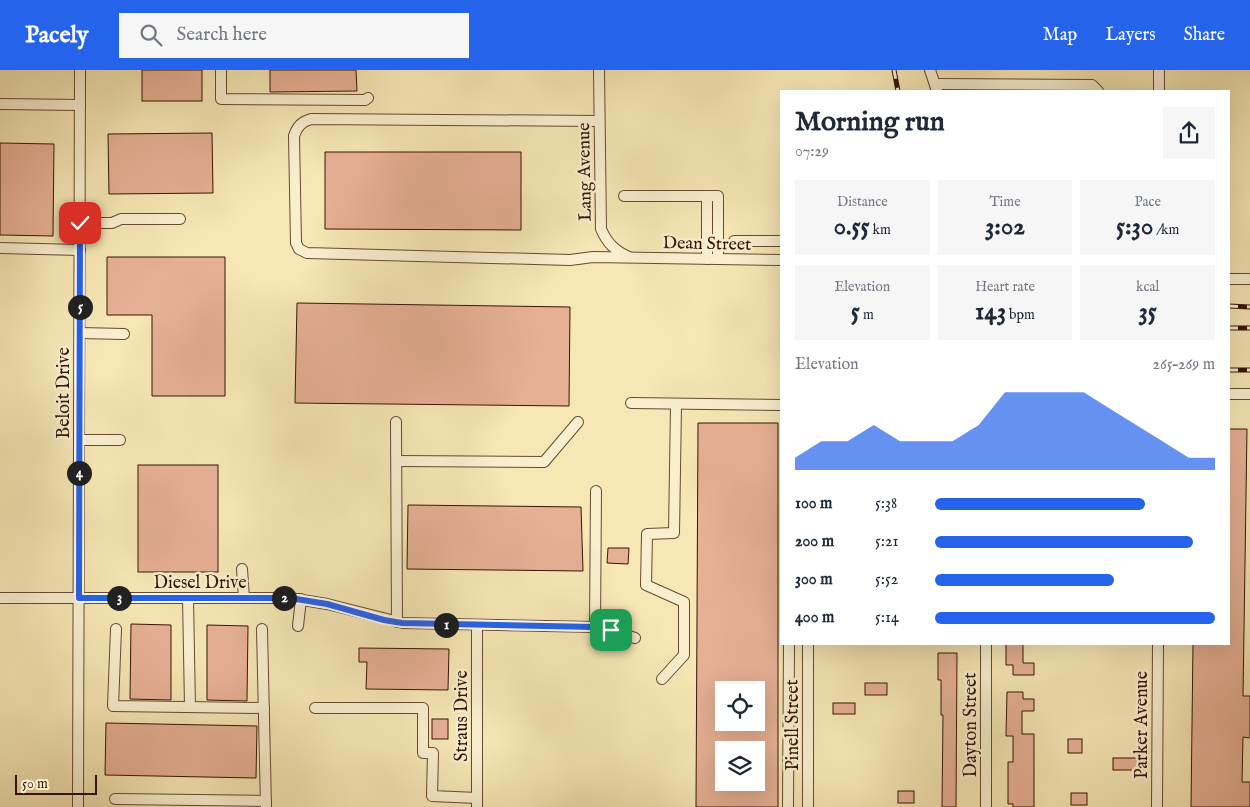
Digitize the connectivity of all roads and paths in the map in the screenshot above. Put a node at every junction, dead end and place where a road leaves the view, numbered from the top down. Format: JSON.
{"nodes":[{"id":1,"x":80,"y":70,"type":"edge"},
{"id":2,"x":221,"y":70,"type":"edge"},
{"id":3,"x":600,"y":70,"type":"edge"},
{"id":4,"x":930,"y":70,"type":"edge"},
{"id":5,"x":1159,"y":70,"type":"edge"},
{"id":6,"x":936,"y":87,"type":"edge"},
{"id":7,"x":1044,"y":88,"type":"edge"},
{"id":8,"x":1097,"y":90,"type":"edge"},
{"id":9,"x":1159,"y":90,"type":"edge"},
{"id":10,"x":368,"y":98,"type":"dead end"},
{"id":11,"x":0,"y":104,"type":"edge"},
{"id":12,"x":80,"y":105,"type":"junction"},
{"id":13,"x":599,"y":120,"type":"junction"},
{"id":14,"x":624,"y":196,"type":"dead end"},
{"id":15,"x":707,"y":196,"type":"junction"},
{"id":16,"x":180,"y":219,"type":"dead end"},
{"id":17,"x":80,"y":223,"type":"junction"},
{"id":18,"x":734,"y":241,"type":"dead end"},
{"id":19,"x":780,"y":241,"type":"edge"},
{"id":20,"x":0,"y":248,"type":"edge"},
{"id":21,"x":80,"y":250,"type":"junction"},
{"id":22,"x":632,"y":258,"type":"junction"},
{"id":23,"x":707,"y":259,"type":"junction"},
{"id":24,"x":718,"y":259,"type":"junction"},
{"id":25,"x":780,"y":260,"type":"edge"},
{"id":26,"x":1230,"y":279,"type":"edge"},
{"id":27,"x":1250,"y":279,"type":"edge"},
{"id":28,"x":80,"y":334,"type":"junction"},
{"id":29,"x":124,"y":334,"type":"dead end"},
{"id":30,"x":1230,"y":394,"type":"edge"},
{"id":31,"x":1250,"y":394,"type":"edge"},
{"id":32,"x":631,"y":404,"type":"dead end"},
{"id":33,"x":676,"y":405,"type":"junction"},
{"id":34,"x":780,"y":405,"type":"edge"},
{"id":35,"x":396,"y":422,"type":"dead end"},
{"id":36,"x":578,"y":422,"type":"dead end"},
{"id":37,"x":79,"y":440,"type":"junction"},
{"id":38,"x":120,"y":440,"type":"dead end"},
{"id":39,"x":397,"y":460,"type":"junction"},
{"id":40,"x":596,"y":491,"type":"dead end"},
{"id":41,"x":242,"y":568,"type":"dead end"},
{"id":42,"x":0,"y":598,"type":"edge"},
{"id":43,"x":79,"y":598,"type":"junction"},
{"id":44,"x":188,"y":598,"type":"junction"},
{"id":45,"x":244,"y":598,"type":"junction"},
{"id":46,"x":301,"y":599,"type":"junction"},
{"id":47,"x":398,"y":622,"type":"junction"},
{"id":48,"x":477,"y":625,"type":"junction"},
{"id":49,"x":298,"y":626,"type":"dead end"},
{"id":50,"x":595,"y":627,"type":"junction"},
{"id":51,"x":116,"y":629,"type":"dead end"},
{"id":52,"x":262,"y":629,"type":"dead end"},
{"id":53,"x":635,"y":638,"type":"dead end"},
{"id":54,"x":789,"y":645,"type":"edge"},
{"id":55,"x":808,"y":645,"type":"edge"},
{"id":56,"x":986,"y":645,"type":"edge"},
{"id":57,"x":1158,"y":645,"type":"edge"},
{"id":58,"x":662,"y":679,"type":"dead end"},
{"id":59,"x":190,"y":707,"type":"junction"},
{"id":60,"x":264,"y":708,"type":"junction"},
{"id":61,"x":315,"y":708,"type":"dead end"},
{"id":62,"x":115,"y":799,"type":"dead end"},
{"id":63,"x":477,"y":802,"type":"edge"},
{"id":64,"x":266,"y":804,"type":"edge"},
{"id":65,"x":78,"y":807,"type":"edge"},
{"id":66,"x":788,"y":807,"type":"edge"},
{"id":67,"x":808,"y":807,"type":"edge"},
{"id":68,"x":986,"y":807,"type":"edge"},
{"id":69,"x":1157,"y":807,"type":"edge"}],
"edges":[{"from":1,"to":12,"type":"street","name":"Beloit Drive"},
{"from":2,"to":10,"type":"street"},
{"from":3,"to":13,"type":"street","name":"Lang Avenue"},
{"from":4,"to":6,"type":"street"},
{"from":5,"to":9,"type":"street"},
{"from":6,"to":7,"type":"street"},
{"from":7,"to":8,"type":"street"},
{"from":11,"to":12,"type":"street"},
{"from":12,"to":17,"type":"street","name":"Beloit Drive"},
{"from":13,"to":22,"type":"street","name":"Lang Avenue"},
{"from":13,"to":22,"type":"street","name":"Dean Street"},
{"from":14,"to":15,"type":"street"},
{"from":15,"to":23,"type":"street"},
{"from":15,"to":24,"type":"street"},
{"from":16,"to":17,"type":"street"},
{"from":17,"to":21,"type":"street","name":"Beloit Drive"},
{"from":18,"to":19,"type":"street"},
{"from":20,"to":21,"type":"street"},
{"from":21,"to":28,"type":"street","name":"Beloit Drive"},
{"from":22,"to":23,"type":"street","name":"Dean Street"},
{"from":23,"to":24,"type":"street","name":"Dean Street"},
{"from":24,"to":25,"type":"street","name":"Dean Street"},
{"from":26,"to":27,"type":"street"},
{"from":28,"to":29,"type":"street"},
{"from":28,"to":37,"type":"street","name":"Beloit Drive"},
{"from":30,"to":31,"type":"street"},
{"from":32,"to":33,"type":"street"},
{"from":33,"to":34,"type":"street"},
{"from":33,"to":58,"type":"street"},
{"from":35,"to":39,"type":"street"},
{"from":36,"to":39,"type":"street"},
{"from":37,"to":38,"type":"street"},
{"from":37,"to":43,"type":"street","name":"Beloit Drive"},
{"from":39,"to":47,"type":"street"},
{"from":40,"to":50,"type":"street"},
{"from":41,"to":45,"type":"street"},
{"from":42,"to":43,"type":"street","name":"Diesel Drive"},
{"from":43,"to":44,"type":"street","name":"Diesel Drive"},
{"from":43,"to":65,"type":"street","name":"Beloit Drive"},
{"from":44,"to":45,"type":"street","name":"Diesel Drive"},
{"from":44,"to":59,"type":"street"},
{"from":45,"to":46,"type":"street","name":"Diesel Drive"},
{"from":46,"to":47,"type":"street","name":"Diesel Drive"},
{"from":46,"to":49,"type":"street"},
{"from":47,"to":48,"type":"street","name":"Diesel Drive"},
{"from":48,"to":50,"type":"street","name":"Diesel Drive"},
{"from":48,"to":63,"type":"street","name":"Straus Drive"},
{"from":50,"to":53,"type":"street","name":"Diesel Drive"},
{"from":51,"to":59,"type":"street"},
{"from":52,"to":60,"type":"street"},
{"from":54,"to":66,"type":"street"},
{"from":55,"to":67,"type":"street","name":"Pinell Street"},
{"from":56,"to":68,"type":"street","name":"Dayton Street"},
{"from":57,"to":69,"type":"street","name":"Parker Avenue"},
{"from":59,"to":60,"type":"street"},
{"from":60,"to":64,"type":"street"},
{"from":61,"to":63,"type":"street"},
{"from":62,"to":64,"type":"street"}]}
